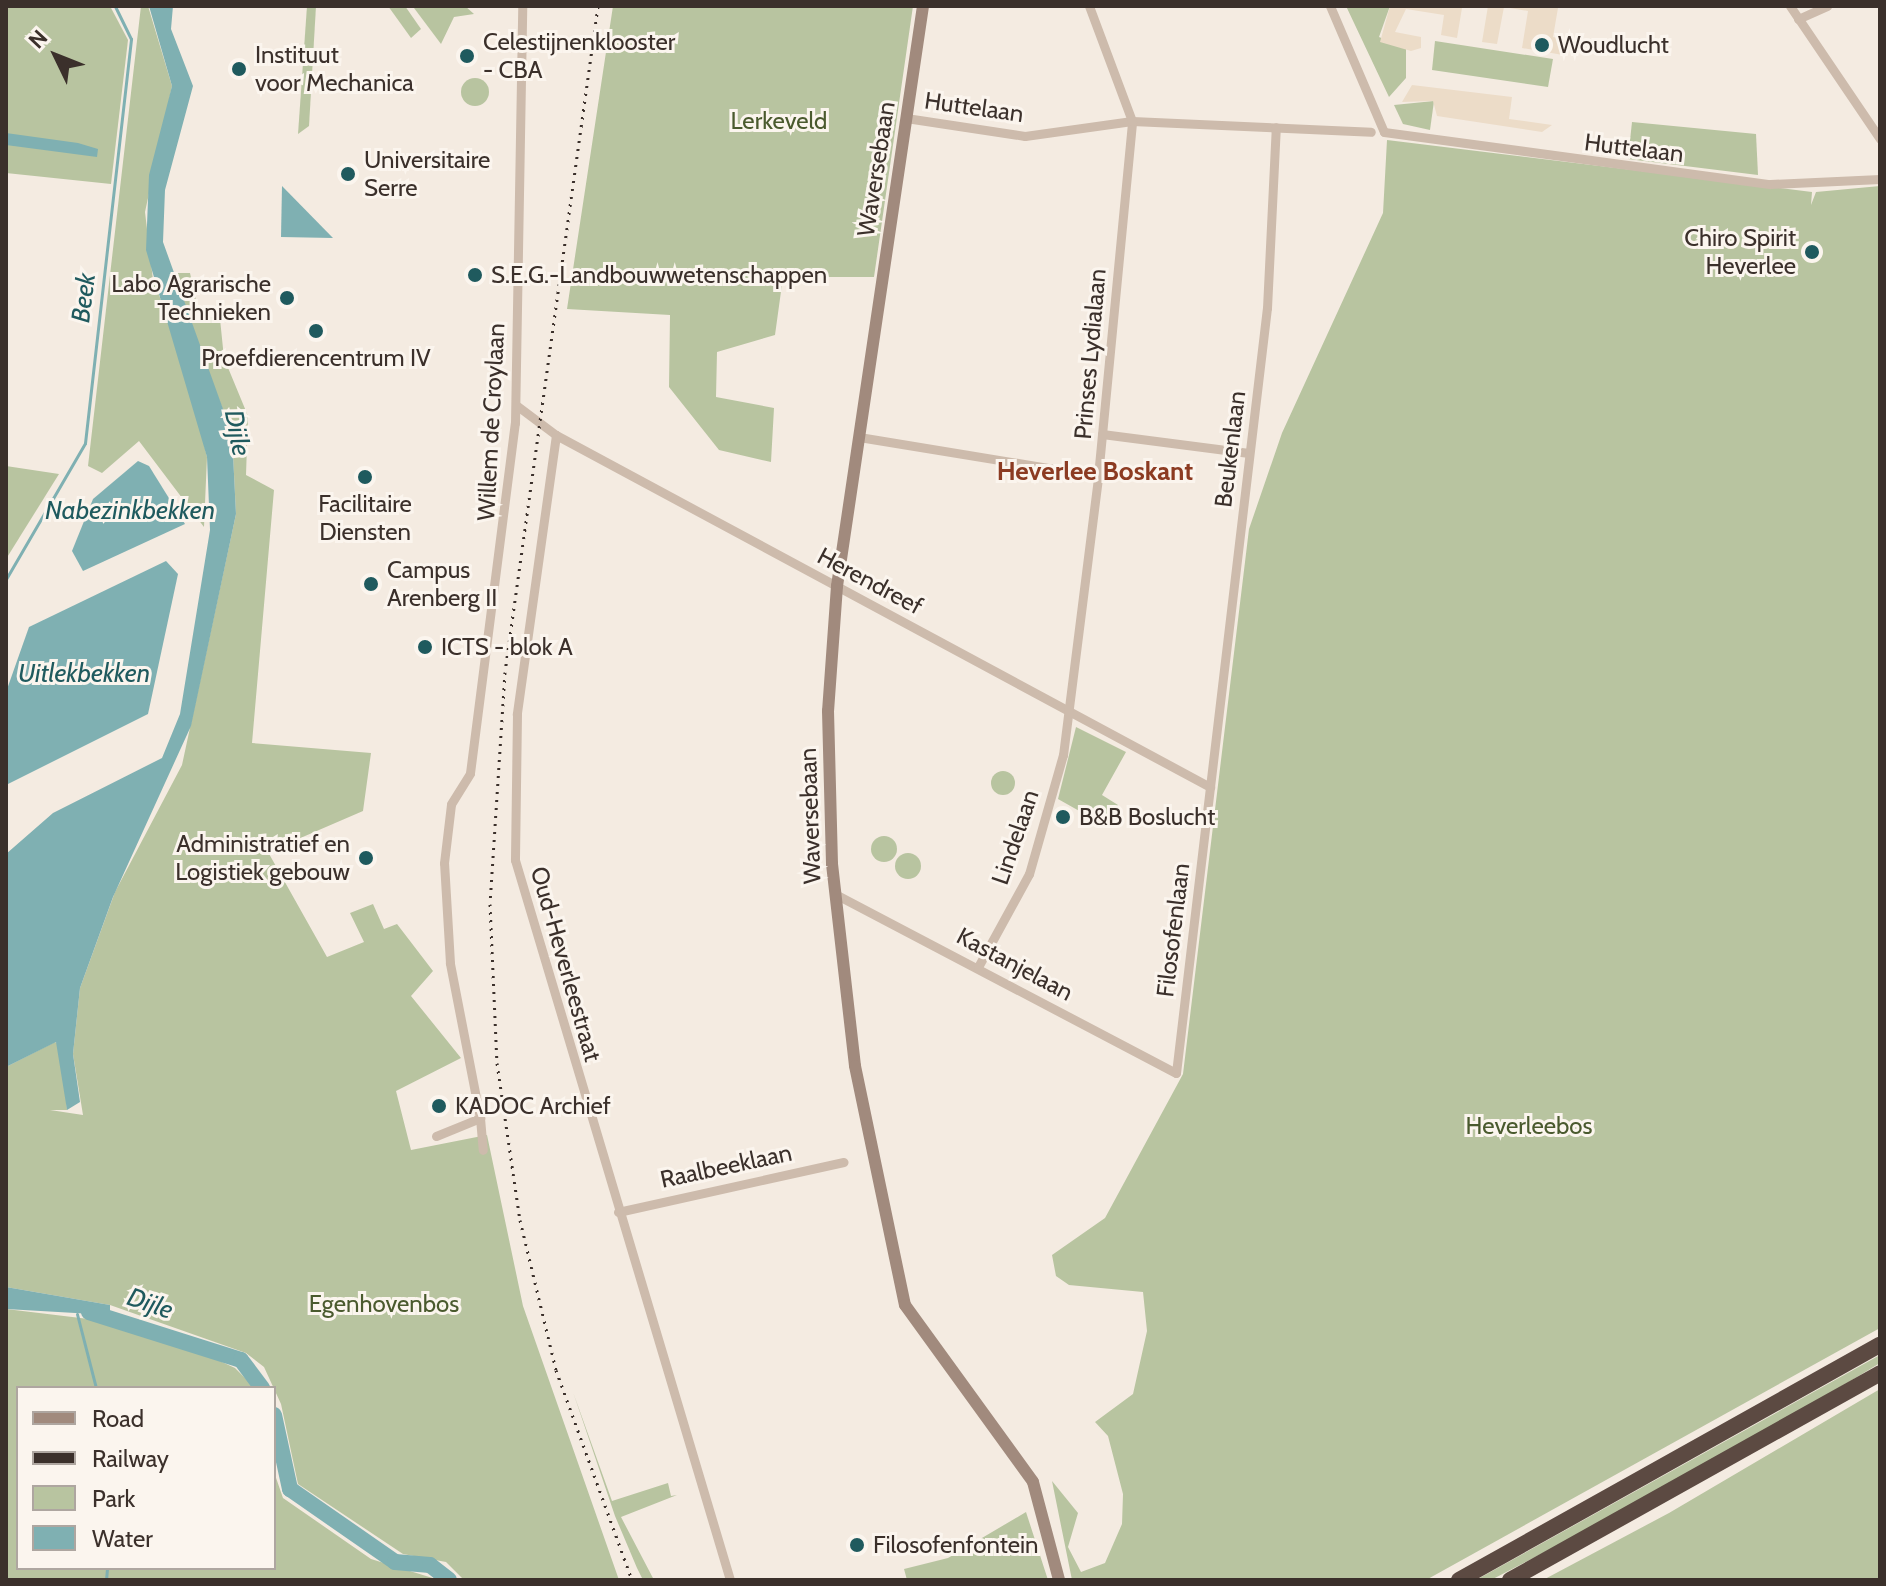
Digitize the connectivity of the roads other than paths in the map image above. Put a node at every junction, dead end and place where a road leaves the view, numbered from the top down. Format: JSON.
{"nodes":[{"id":1,"x":522,"y":6,"type":"edge"},
{"id":2,"x":923,"y":6,"type":"edge"},
{"id":3,"x":1089,"y":6,"type":"edge"},
{"id":4,"x":1330,"y":6,"type":"edge"},
{"id":5,"x":1790,"y":6,"type":"edge"},
{"id":6,"x":1827,"y":6,"type":"edge"},
{"id":7,"x":1798,"y":19,"type":"junction"},
{"id":8,"x":906,"y":118,"type":"junction"},
{"id":9,"x":1132,"y":121,"type":"junction"},
{"id":10,"x":1276,"y":127,"type":"junction"},
{"id":11,"x":1371,"y":132,"type":"dead end"},
{"id":12,"x":1880,"y":139,"type":"edge"},
{"id":13,"x":1880,"y":179,"type":"edge"},
{"id":14,"x":516,"y":405,"type":"junction"},
{"id":15,"x":1102,"y":434,"type":"junction"},
{"id":16,"x":556,"y":435,"type":"junction"},
{"id":17,"x":859,"y":437,"type":"junction"},
{"id":18,"x":1249,"y":453,"type":"junction"},
{"id":19,"x":1098,"y":476,"type":"junction"},
{"id":20,"x":837,"y":586,"type":"junction"},
{"id":21,"x":1070,"y":712,"type":"junction"},
{"id":22,"x":1210,"y":785,"type":"junction"},
{"id":23,"x":835,"y":894,"type":"junction"},
{"id":24,"x":978,"y":967,"type":"junction"},
{"id":25,"x":1176,"y":1073,"type":"joint"},
{"id":26,"x":480,"y":1118,"type":"junction"},
{"id":27,"x":436,"y":1136,"type":"dead end"},
{"id":28,"x":483,"y":1150,"type":"dead end"},
{"id":29,"x":844,"y":1162,"type":"dead end"},
{"id":30,"x":618,"y":1212,"type":"junction"},
{"id":31,"x":1880,"y":1345,"type":"edge"},
{"id":32,"x":1880,"y":1373,"type":"edge"},
{"id":33,"x":730,"y":1580,"type":"edge"},
{"id":34,"x":1059,"y":1580,"type":"edge"},
{"id":35,"x":1459,"y":1580,"type":"edge"},
{"id":36,"x":1510,"y":1580,"type":"edge"}],
"edges":[{"from":1,"to":14,"type":"street","name":"Willem de Croylaan"},
{"from":2,"to":8,"type":"street","name":"Waversebaan"},
{"from":3,"to":9,"type":"street","name":"Prinses Lydialaan"},
{"from":4,"to":13,"type":"street","name":"Huttelaan"},
{"from":5,"to":7,"type":"street"},
{"from":6,"to":7,"type":"street"},
{"from":7,"to":12,"type":"street"},
{"from":8,"to":9,"type":"street","name":"Huttelaan"},
{"from":8,"to":17,"type":"street","name":"Waversebaan"},
{"from":9,"to":10,"type":"street","name":"Huttelaan"},
{"from":9,"to":15,"type":"street","name":"Prinses Lydialaan"},
{"from":10,"to":11,"type":"street","name":"Huttelaan"},
{"from":10,"to":18,"type":"street","name":"Beukenlaan"},
{"from":14,"to":16,"type":"street","name":"Herendreef"},
{"from":14,"to":26,"type":"street","name":"Willem de Croylaan"},
{"from":15,"to":18,"type":"street"},
{"from":15,"to":19,"type":"street","name":"Prinses Lydialaan"},
{"from":16,"to":20,"type":"street","name":"Herendreef"},
{"from":16,"to":30,"type":"street","name":"Oud-Heverleestraat"},
{"from":17,"to":19,"type":"street"},
{"from":17,"to":20,"type":"street","name":"Waversebaan"},
{"from":18,"to":22,"type":"street","name":"Beukenlaan"},
{"from":19,"to":21,"type":"street","name":"Prinses Lydialaan"},
{"from":20,"to":21,"type":"street","name":"Herendreef"},
{"from":20,"to":23,"type":"street","name":"Waversebaan"},
{"from":21,"to":22,"type":"street","name":"Herendreef"},
{"from":21,"to":24,"type":"street","name":"Lindelaan"},
{"from":22,"to":25,"type":"street","name":"Filosofenlaan"},
{"from":23,"to":24,"type":"street","name":"Kastanjelaan"},
{"from":23,"to":34,"type":"street","name":"Waversebaan"},
{"from":24,"to":25,"type":"street","name":"Kastanjelaan"},
{"from":26,"to":27,"type":"street"},
{"from":26,"to":28,"type":"street","name":"Willem de Croylaan"},
{"from":29,"to":30,"type":"street","name":"Raalbeeklaan"},
{"from":30,"to":33,"type":"street","name":"Oud-Heverleestraat"},
{"from":31,"to":35,"type":"highway"},
{"from":32,"to":36,"type":"highway"}]}
